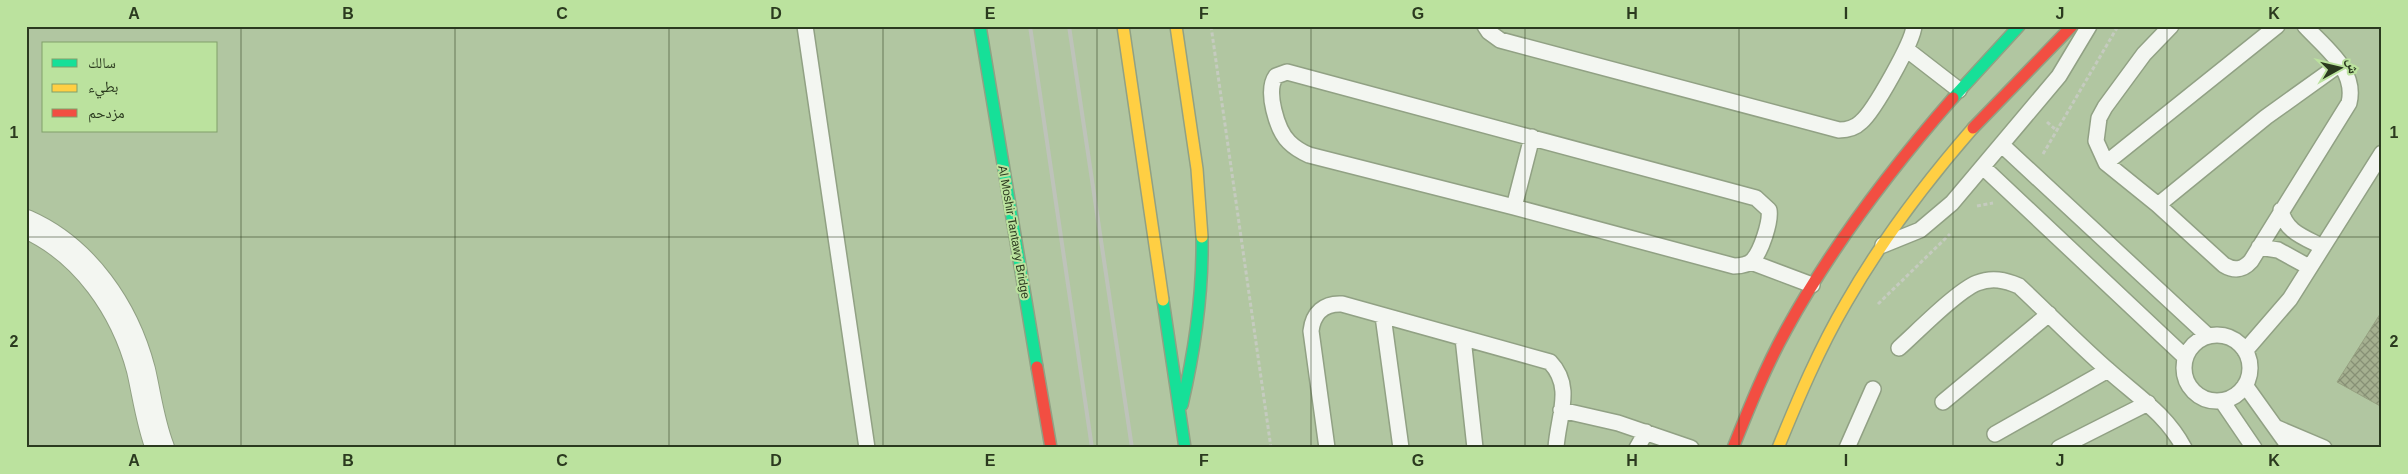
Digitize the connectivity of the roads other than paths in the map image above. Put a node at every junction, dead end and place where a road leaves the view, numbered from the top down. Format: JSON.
{"nodes":[{"id":1,"x":805,"y":26,"type":"edge"},
{"id":2,"x":980,"y":26,"type":"edge"},
{"id":3,"x":1123,"y":26,"type":"edge"},
{"id":4,"x":1176,"y":26,"type":"edge"},
{"id":5,"x":1485,"y":26,"type":"edge"},
{"id":6,"x":1914,"y":26,"type":"edge"},
{"id":7,"x":2019,"y":26,"type":"edge"},
{"id":8,"x":2072,"y":26,"type":"edge"},
{"id":9,"x":2089,"y":26,"type":"edge"},
{"id":10,"x":2171,"y":26,"type":"edge"},
{"id":11,"x":2277,"y":26,"type":"edge"},
{"id":12,"x":2305,"y":26,"type":"edge"},
{"id":13,"x":1906,"y":49,"type":"junction"},
{"id":14,"x":2340,"y":64,"type":"junction"},
{"id":15,"x":1959,"y":90,"type":"junction"},
{"id":16,"x":1532,"y":137,"type":"junction"},
{"id":17,"x":2002,"y":145,"type":"junction"},
{"id":18,"x":2382,"y":153,"type":"edge"},
{"id":19,"x":2106,"y":162,"type":"junction"},
{"id":20,"x":1984,"y":168,"type":"junction"},
{"id":21,"x":2158,"y":205,"type":"junction"},
{"id":22,"x":1514,"y":206,"type":"junction"},
{"id":23,"x":2281,"y":210,"type":"junction"},
{"id":24,"x":26,"y":224,"type":"edge"},
{"id":25,"x":1878,"y":243,"type":"junction"},
{"id":26,"x":2321,"y":246,"type":"junction"},
{"id":27,"x":2259,"y":247,"type":"junction"},
{"id":28,"x":1751,"y":262,"type":"junction"},
{"id":29,"x":2309,"y":267,"type":"junction"},
{"id":30,"x":1812,"y":285,"type":"junction"},
{"id":31,"x":2049,"y":314,"type":"junction"},
{"id":32,"x":1383,"y":316,"type":"junction"},
{"id":33,"x":2208,"y":336,"type":"junction"},
{"id":34,"x":1463,"y":338,"type":"junction"},
{"id":35,"x":1899,"y":348,"type":"dead end"},
{"id":36,"x":2245,"y":351,"type":"junction"},
{"id":37,"x":2185,"y":357,"type":"junction"},
{"id":38,"x":2108,"y":370,"type":"junction"},
{"id":39,"x":2245,"y":385,"type":"junction"},
{"id":40,"x":1873,"y":389,"type":"dead end"},
{"id":41,"x":2222,"y":401,"type":"junction"},
{"id":42,"x":1943,"y":402,"type":"dead end"},
{"id":43,"x":2148,"y":402,"type":"junction"},
{"id":44,"x":1561,"y":410,"type":"junction"},
{"id":45,"x":1179,"y":416,"type":"junction"},
{"id":46,"x":2276,"y":428,"type":"junction"},
{"id":47,"x":1646,"y":432,"type":"junction"},
{"id":48,"x":1995,"y":434,"type":"dead end"},
{"id":49,"x":1050,"y":443,"type":"edge"},
{"id":50,"x":160,"y":448,"type":"edge"},
{"id":51,"x":867,"y":448,"type":"edge"},
{"id":52,"x":1185,"y":448,"type":"edge"},
{"id":53,"x":1328,"y":448,"type":"edge"},
{"id":54,"x":1401,"y":448,"type":"edge"},
{"id":55,"x":1475,"y":448,"type":"edge"},
{"id":56,"x":1556,"y":448,"type":"edge"},
{"id":57,"x":1638,"y":448,"type":"edge"},
{"id":58,"x":1691,"y":448,"type":"edge"},
{"id":59,"x":1733,"y":448,"type":"edge"},
{"id":60,"x":1778,"y":448,"type":"edge"},
{"id":61,"x":1847,"y":448,"type":"edge"},
{"id":62,"x":2059,"y":448,"type":"edge"},
{"id":63,"x":2184,"y":448,"type":"edge"},
{"id":64,"x":2254,"y":448,"type":"edge"},
{"id":65,"x":2290,"y":448,"type":"edge"},
{"id":66,"x":2324,"y":448,"type":"edge"}],
"edges":[{"from":1,"to":51,"type":"lane"},
{"from":2,"to":49,"type":"main road","name":"Al Moshir Tantawy Bridge"},
{"from":3,"to":45,"type":"main road"},
{"from":4,"to":45,"type":"main road"},
{"from":5,"to":13,"type":"lane"},
{"from":6,"to":13,"type":"lane"},
{"from":7,"to":15,"type":"main road"},
{"from":8,"to":25,"type":"main road"},
{"from":9,"to":17,"type":"lane"},
{"from":10,"to":19,"type":"lane"},
{"from":11,"to":19,"type":"lane"},
{"from":12,"to":14,"type":"lane"},
{"from":13,"to":15,"type":"lane"},
{"from":14,"to":21,"type":"lane"},
{"from":14,"to":23,"type":"lane"},
{"from":15,"to":30,"type":"main road"},
{"from":16,"to":22,"type":"lane"},
{"from":16,"to":22,"type":"lane"},
{"from":16,"to":28,"type":"lane"},
{"from":17,"to":20,"type":"lane"},
{"from":17,"to":33,"type":"lane"},
{"from":18,"to":26,"type":"lane"},
{"from":19,"to":21,"type":"lane"},
{"from":20,"to":25,"type":"lane"},
{"from":20,"to":37,"type":"lane"},
{"from":21,"to":27,"type":"lane"},
{"from":22,"to":28,"type":"lane"},
{"from":23,"to":26,"type":"lane"},
{"from":23,"to":27,"type":"lane"},
{"from":24,"to":50,"type":"street"},
{"from":25,"to":60,"type":"main road"},
{"from":26,"to":29,"type":"lane"},
{"from":27,"to":29,"type":"lane"},
{"from":28,"to":30,"type":"lane"},
{"from":29,"to":36,"type":"lane"},
{"from":30,"to":59,"type":"main road"},
{"from":31,"to":35,"type":"lane"},
{"from":31,"to":38,"type":"lane"},
{"from":31,"to":42,"type":"lane"},
{"from":32,"to":34,"type":"lane"},
{"from":32,"to":53,"type":"lane"},
{"from":32,"to":54,"type":"lane"},
{"from":33,"to":36,"type":"lane"},
{"from":33,"to":37,"type":"lane"},
{"from":34,"to":44,"type":"lane"},
{"from":34,"to":55,"type":"lane"},
{"from":36,"to":39,"type":"lane"},
{"from":37,"to":41,"type":"lane"},
{"from":38,"to":43,"type":"lane"},
{"from":38,"to":48,"type":"lane"},
{"from":39,"to":41,"type":"lane"},
{"from":39,"to":46,"type":"lane"},
{"from":40,"to":61,"type":"lane"},
{"from":41,"to":64,"type":"lane"},
{"from":43,"to":62,"type":"lane"},
{"from":43,"to":63,"type":"lane"},
{"from":44,"to":47,"type":"lane"},
{"from":44,"to":56,"type":"lane"},
{"from":45,"to":52,"type":"main road"},
{"from":46,"to":65,"type":"lane"},
{"from":46,"to":66,"type":"lane"},
{"from":47,"to":57,"type":"lane"},
{"from":47,"to":58,"type":"lane"}]}
